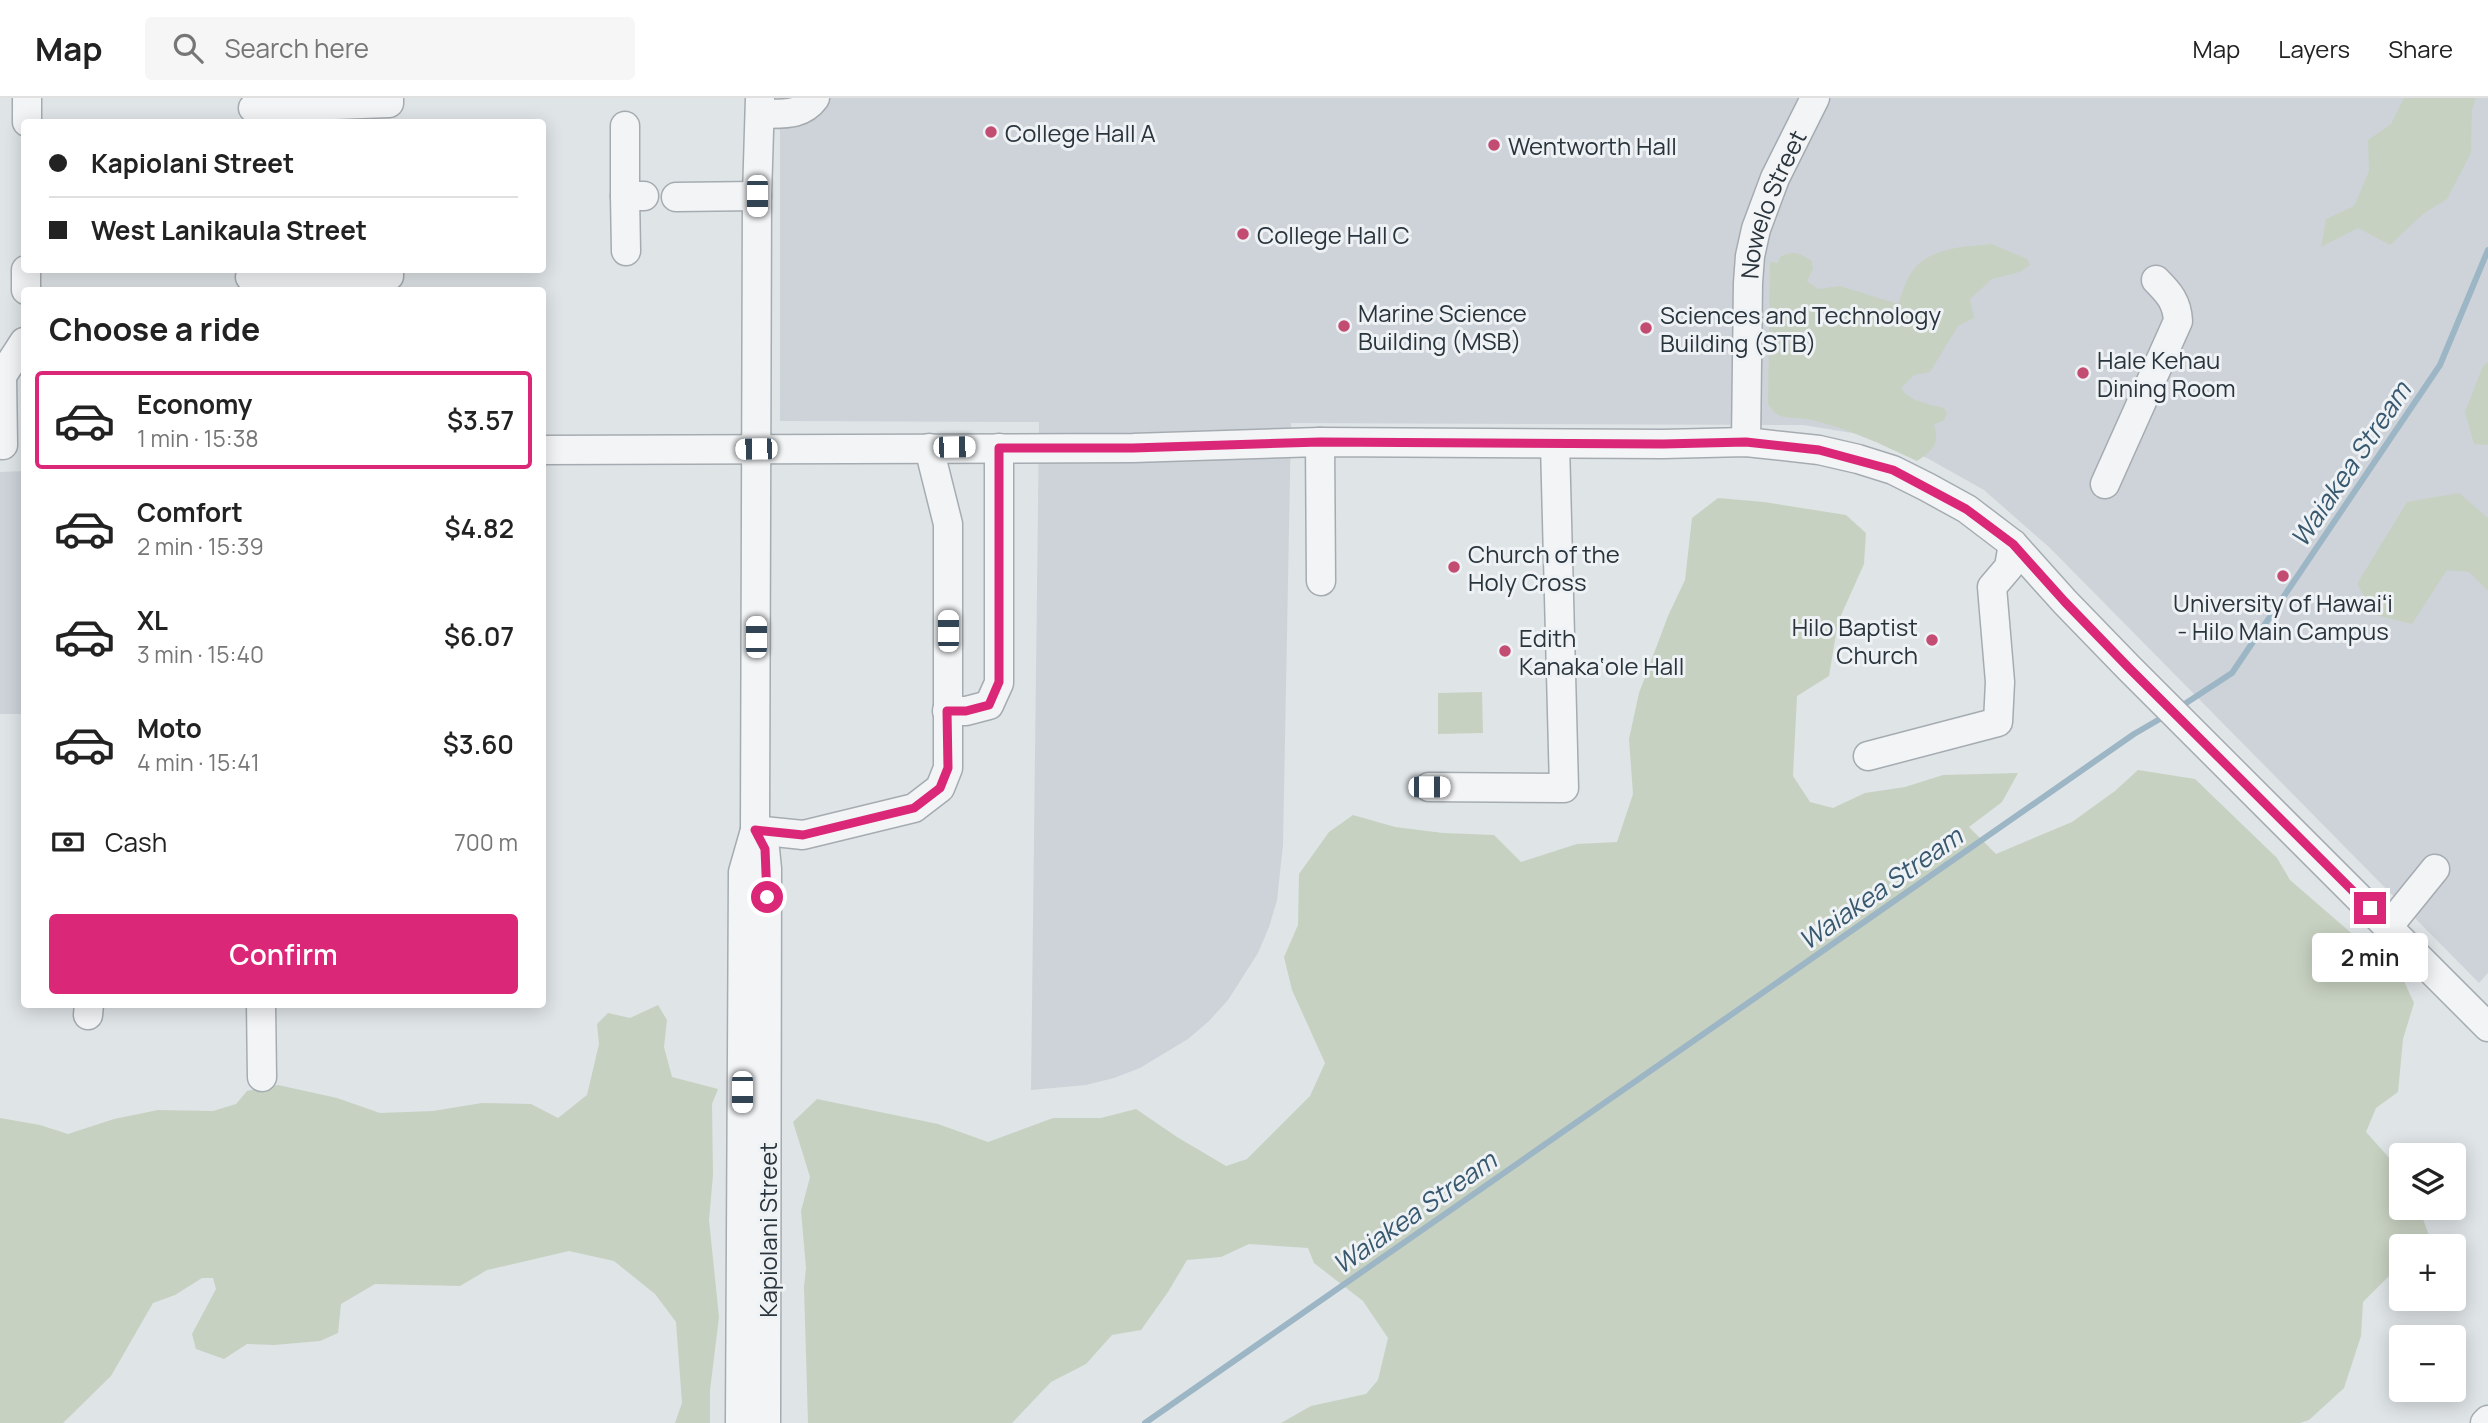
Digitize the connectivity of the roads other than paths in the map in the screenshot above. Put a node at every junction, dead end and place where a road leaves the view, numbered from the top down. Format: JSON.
{"nodes":[{"id":1,"x":27,"y":98,"type":"edge"},
{"id":2,"x":389,"y":98,"type":"edge"},
{"id":3,"x":815,"y":98,"type":"edge"},
{"id":4,"x":1815,"y":98,"type":"edge"},
{"id":5,"x":760,"y":106,"type":"edge"},
{"id":6,"x":253,"y":109,"type":"edge"},
{"id":7,"x":27,"y":119,"type":"edge"},
{"id":8,"x":625,"y":126,"type":"dead end"},
{"id":9,"x":757,"y":196,"type":"junction"},
{"id":10,"x":676,"y":197,"type":"dead end"},
{"id":11,"x":626,"y":251,"type":"dead end"},
{"id":12,"x":389,"y":273,"type":"edge"},
{"id":13,"x":251,"y":279,"type":"edge"},
{"id":14,"x":2156,"y":280,"type":"dead end"},
{"id":15,"x":21,"y":347,"type":"edge"},
{"id":16,"x":1320,"y":442,"type":"junction"},
{"id":17,"x":1746,"y":442,"type":"junction"},
{"id":18,"x":1555,"y":444,"type":"junction"},
{"id":19,"x":9,"y":445,"type":"edge"},
{"id":20,"x":929,"y":448,"type":"junction"},
{"id":21,"x":999,"y":448,"type":"junction"},
{"id":22,"x":756,"y":449,"type":"junction"},
{"id":23,"x":546,"y":450,"type":"edge"},
{"id":24,"x":2105,"y":484,"type":"dead end"},
{"id":25,"x":2013,"y":544,"type":"junction"},
{"id":26,"x":1321,"y":580,"type":"dead end"},
{"id":27,"x":947,"y":711,"type":"junction"},
{"id":28,"x":1868,"y":756,"type":"dead end"},
{"id":29,"x":1429,"y":787,"type":"dead end"},
{"id":30,"x":755,"y":830,"type":"junction"},
{"id":31,"x":2435,"y":869,"type":"dead end"},
{"id":32,"x":2388,"y":928,"type":"junction"},
{"id":33,"x":261,"y":1008,"type":"edge"},
{"id":34,"x":2488,"y":1027,"type":"edge"},
{"id":35,"x":262,"y":1077,"type":"dead end"},
{"id":36,"x":740,"y":1423,"type":"edge"},
{"id":37,"x":766,"y":1423,"type":"edge"}],
"edges":[{"from":1,"to":7,"type":"street"},
{"from":2,"to":6,"type":"street"},
{"from":3,"to":5,"type":"street"},
{"from":4,"to":17,"type":"street","name":"Nowelo Street"},
{"from":5,"to":9,"type":"street","name":"Kapiolani Street"},
{"from":8,"to":11,"type":"street"},
{"from":9,"to":10,"type":"street"},
{"from":9,"to":22,"type":"street","name":"Kapiolani Street"},
{"from":12,"to":13,"type":"street"},
{"from":14,"to":24,"type":"street"},
{"from":15,"to":19,"type":"street"},
{"from":16,"to":18,"type":"street"},
{"from":16,"to":21,"type":"street"},
{"from":16,"to":26,"type":"street"},
{"from":17,"to":18,"type":"street"},
{"from":17,"to":25,"type":"street"},
{"from":18,"to":29,"type":"street"},
{"from":20,"to":21,"type":"street"},
{"from":20,"to":22,"type":"street"},
{"from":20,"to":27,"type":"street"},
{"from":21,"to":27,"type":"street"},
{"from":22,"to":23,"type":"street"},
{"from":22,"to":30,"type":"street","name":"Kapiolani Street"},
{"from":25,"to":28,"type":"street"},
{"from":25,"to":32,"type":"street"},
{"from":27,"to":30,"type":"street"},
{"from":30,"to":36,"type":"street","name":"Kapiolani Street"},
{"from":30,"to":37,"type":"street","name":"Kapiolani Street"},
{"from":31,"to":32,"type":"street"},
{"from":32,"to":34,"type":"street"},
{"from":33,"to":35,"type":"street"}]}
